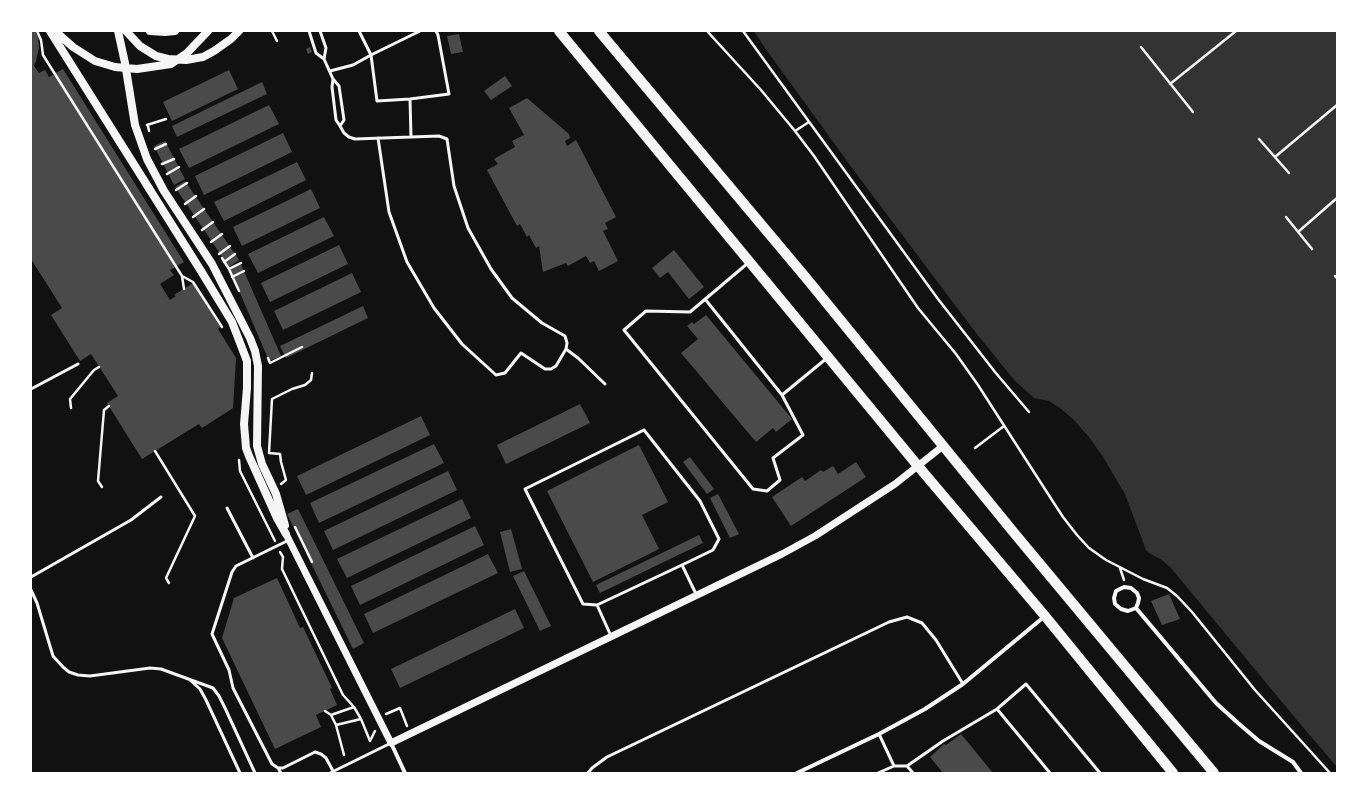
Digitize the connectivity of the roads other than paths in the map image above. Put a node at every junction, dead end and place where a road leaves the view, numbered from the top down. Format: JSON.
{"nodes":[{"id":1,"x":50,"y":31,"type":"edge"},
{"id":2,"x":55,"y":31,"type":"edge"},
{"id":3,"x":118,"y":31,"type":"edge"},
{"id":4,"x":126,"y":31,"type":"edge"},
{"id":5,"x":150,"y":31,"type":"edge"},
{"id":6,"x":176,"y":31,"type":"edge"},
{"id":7,"x":208,"y":31,"type":"edge"},
{"id":8,"x":239,"y":31,"type":"edge"},
{"id":9,"x":309,"y":31,"type":"edge"},
{"id":10,"x":320,"y":31,"type":"edge"},
{"id":11,"x":359,"y":31,"type":"edge"},
{"id":12,"x":420,"y":31,"type":"edge"},
{"id":13,"x":436,"y":31,"type":"edge"},
{"id":14,"x":559,"y":31,"type":"edge"},
{"id":15,"x":599,"y":31,"type":"edge"},
{"id":16,"x":371,"y":55,"type":"junction"},
{"id":17,"x":324,"y":59,"type":"junction"},
{"id":18,"x":330,"y":71,"type":"junction"},
{"id":19,"x":334,"y":79,"type":"junction"},
{"id":20,"x":410,"y":98,"type":"junction"},
{"id":21,"x":340,"y":126,"type":"junction"},
{"id":22,"x":411,"y":137,"type":"junction"},
{"id":23,"x":378,"y":138,"type":"junction"},
{"id":24,"x":749,"y":262,"type":"junction"},
{"id":25,"x":704,"y":299,"type":"junction"},
{"id":26,"x":566,"y":349,"type":"junction"},
{"id":27,"x":828,"y":357,"type":"junction"},
{"id":28,"x":78,"y":364,"type":"dead end"},
{"id":29,"x":605,"y":384,"type":"dead end"},
{"id":30,"x":31,"y":389,"type":"edge"},
{"id":31,"x":782,"y":395,"type":"junction"},
{"id":32,"x":943,"y":446,"type":"junction"},
{"id":33,"x":918,"y":466,"type":"junction"},
{"id":34,"x":161,"y":497,"type":"dead end"},
{"id":35,"x":227,"y":508,"type":"dead end"},
{"id":36,"x":288,"y":537,"type":"junction"},
{"id":37,"x":253,"y":558,"type":"junction"},
{"id":38,"x":682,"y":565,"type":"junction"},
{"id":39,"x":31,"y":577,"type":"edge"},
{"id":40,"x":31,"y":590,"type":"edge"},
{"id":41,"x":697,"y":596,"type":"junction"},
{"id":42,"x":597,"y":606,"type":"junction"},
{"id":43,"x":1136,"y":608,"type":"junction"},
{"id":44,"x":1045,"y":616,"type":"junction"},
{"id":45,"x":612,"y":637,"type":"junction"},
{"id":46,"x":189,"y":679,"type":"junction"},
{"id":47,"x":963,"y":684,"type":"junction"},
{"id":48,"x":997,"y":709,"type":"junction"},
{"id":49,"x":879,"y":734,"type":"junction"},
{"id":50,"x":391,"y":743,"type":"junction"},
{"id":51,"x":894,"y":766,"type":"junction"},
{"id":52,"x":907,"y":766,"type":"junction"},
{"id":53,"x":278,"y":768,"type":"junction"},
{"id":54,"x":332,"y":772,"type":"edge"},
{"id":55,"x":240,"y":773,"type":"edge"},
{"id":56,"x":255,"y":773,"type":"edge"},
{"id":57,"x":282,"y":773,"type":"edge"},
{"id":58,"x":405,"y":773,"type":"edge"},
{"id":59,"x":588,"y":773,"type":"edge"},
{"id":60,"x":797,"y":773,"type":"edge"},
{"id":61,"x":878,"y":773,"type":"edge"},
{"id":62,"x":913,"y":773,"type":"edge"},
{"id":63,"x":1050,"y":773,"type":"edge"},
{"id":64,"x":1100,"y":773,"type":"edge"},
{"id":65,"x":1173,"y":773,"type":"edge"},
{"id":66,"x":1214,"y":773,"type":"edge"},
{"id":67,"x":1301,"y":773,"type":"edge"}],
"edges":[{"from":1,"to":36,"type":"main road"},
{"from":2,"to":7,"type":"main road"},
{"from":3,"to":36,"type":"main road"},
{"from":4,"to":8,"type":"main road"},
{"from":5,"to":6,"type":"main road"},
{"from":9,"to":17,"type":"lane"},
{"from":10,"to":17,"type":"lane"},
{"from":11,"to":16,"type":"lane"},
{"from":12,"to":16,"type":"lane"},
{"from":13,"to":20,"type":"lane"},
{"from":14,"to":24,"type":"main road"},
{"from":15,"to":32,"type":"main road"},
{"from":16,"to":18,"type":"lane"},
{"from":16,"to":20,"type":"lane"},
{"from":17,"to":18,"type":"lane"},
{"from":18,"to":19,"type":"lane"},
{"from":19,"to":21,"type":"lane"},
{"from":19,"to":21,"type":"lane"},
{"from":20,"to":22,"type":"lane"},
{"from":21,"to":23,"type":"lane"},
{"from":22,"to":23,"type":"lane"},
{"from":22,"to":26,"type":"lane"},
{"from":23,"to":26,"type":"lane"},
{"from":24,"to":25,"type":"lane"},
{"from":24,"to":27,"type":"main road"},
{"from":25,"to":31,"type":"lane"},
{"from":25,"to":31,"type":"lane"},
{"from":26,"to":29,"type":"lane"},
{"from":27,"to":31,"type":"lane"},
{"from":27,"to":33,"type":"main road"},
{"from":28,"to":30,"type":"lane"},
{"from":32,"to":33,"type":"street"},
{"from":32,"to":66,"type":"main road"},
{"from":33,"to":41,"type":"street"},
{"from":33,"to":44,"type":"main road"},
{"from":34,"to":39,"type":"lane"},
{"from":35,"to":37,"type":"lane"},
{"from":36,"to":37,"type":"lane"},
{"from":36,"to":50,"type":"street"},
{"from":37,"to":53,"type":"lane"},
{"from":38,"to":41,"type":"lane"},
{"from":38,"to":42,"type":"lane"},
{"from":38,"to":42,"type":"lane"},
{"from":40,"to":46,"type":"lane"},
{"from":41,"to":45,"type":"street"},
{"from":42,"to":45,"type":"lane"},
{"from":43,"to":43,"type":"street"},
{"from":43,"to":67,"type":"street"},
{"from":44,"to":47,"type":"street"},
{"from":44,"to":65,"type":"main road"},
{"from":45,"to":50,"type":"street"},
{"from":46,"to":55,"type":"lane"},
{"from":46,"to":56,"type":"lane"},
{"from":47,"to":49,"type":"street"},
{"from":47,"to":59,"type":"lane"},
{"from":48,"to":52,"type":"lane"},
{"from":48,"to":63,"type":"lane"},
{"from":48,"to":64,"type":"lane"},
{"from":49,"to":51,"type":"lane"},
{"from":49,"to":60,"type":"street"},
{"from":50,"to":54,"type":"lane"},
{"from":50,"to":58,"type":"street"},
{"from":51,"to":52,"type":"lane"},
{"from":51,"to":61,"type":"lane"},
{"from":52,"to":62,"type":"lane"},
{"from":53,"to":54,"type":"lane"},
{"from":53,"to":57,"type":"lane"}]}
